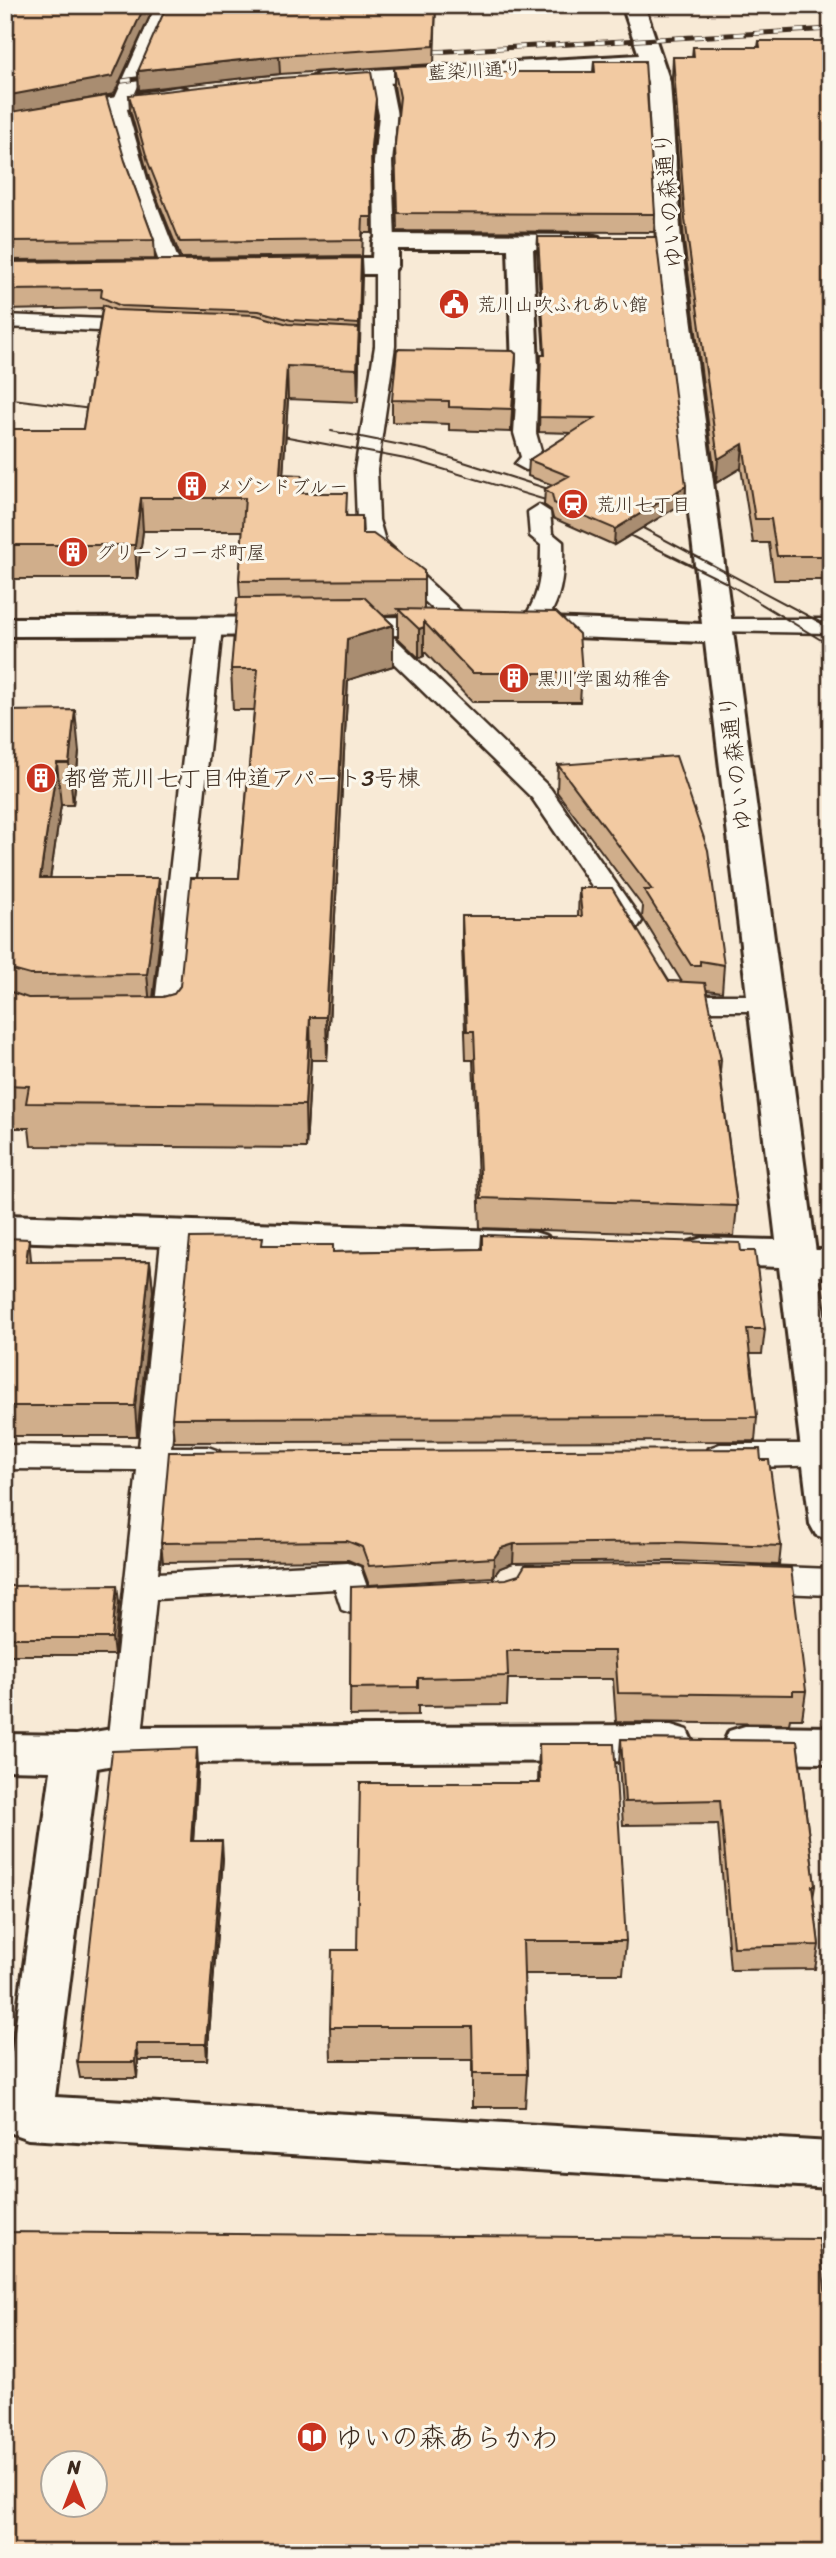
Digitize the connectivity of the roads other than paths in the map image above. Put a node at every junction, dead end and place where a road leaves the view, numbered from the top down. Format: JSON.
{"nodes":[{"id":1,"x":165,"y":5,"type":"edge"},
{"id":2,"x":633,"y":5,"type":"edge"},
{"id":3,"x":665,"y":60,"type":"junction"},
{"id":4,"x":380,"y":75,"type":"junction"},
{"id":5,"x":292,"y":83,"type":"edge"},
{"id":6,"x":199,"y":92,"type":"edge"},
{"id":7,"x":119,"y":102,"type":"junction"},
{"id":8,"x":5,"y":122,"type":"edge"},
{"id":9,"x":520,"y":241,"type":"junction"},
{"id":10,"x":614,"y":242,"type":"edge"},
{"id":11,"x":641,"y":242,"type":"edge"},
{"id":12,"x":670,"y":242,"type":"junction"},
{"id":13,"x":385,"y":253,"type":"junction"},
{"id":14,"x":280,"y":266,"type":"edge"},
{"id":15,"x":171,"y":267,"type":"junction"},
{"id":16,"x":202,"y":267,"type":"edge"},
{"id":17,"x":144,"y":268,"type":"edge"},
{"id":18,"x":5,"y":321,"type":"edge"},
{"id":19,"x":156,"y":335,"type":"edge"},
{"id":20,"x":525,"y":368,"type":"joint"},
{"id":21,"x":526,"y":464,"type":"dead end"},
{"id":22,"x":539,"y":512,"type":"dead end"},
{"id":23,"x":477,"y":626,"type":"junction"},
{"id":24,"x":531,"y":626,"type":"junction"},
{"id":25,"x":831,"y":626,"type":"edge"},
{"id":26,"x":5,"y":627,"type":"edge"},
{"id":27,"x":210,"y":627,"type":"junction"},
{"id":28,"x":371,"y":628,"type":"junction"},
{"id":29,"x":719,"y":630,"type":"junction"},
{"id":30,"x":643,"y":944,"type":"edge"},
{"id":31,"x":665,"y":980,"type":"edge"},
{"id":32,"x":765,"y":1003,"type":"junction"},
{"id":33,"x":139,"y":1028,"type":"edge"},
{"id":34,"x":5,"y":1228,"type":"edge"},
{"id":35,"x":177,"y":1233,"type":"junction"},
{"id":36,"x":575,"y":1247,"type":"edge"},
{"id":37,"x":671,"y":1250,"type":"edge"},
{"id":38,"x":807,"y":1260,"type":"edge"},
{"id":39,"x":822,"y":1456,"type":"junction"},
{"id":40,"x":5,"y":1457,"type":"edge"},
{"id":41,"x":697,"y":1457,"type":"edge"},
{"id":42,"x":153,"y":1459,"type":"junction"},
{"id":43,"x":237,"y":1459,"type":"edge"},
{"id":44,"x":831,"y":1524,"type":"edge"},
{"id":45,"x":726,"y":1578,"type":"edge"},
{"id":46,"x":831,"y":1582,"type":"edge"},
{"id":47,"x":141,"y":1587,"type":"junction"},
{"id":48,"x":409,"y":1598,"type":"edge"},
{"id":49,"x":124,"y":1745,"type":"junction"},
{"id":50,"x":831,"y":1745,"type":"edge"},
{"id":51,"x":5,"y":1752,"type":"edge"},
{"id":52,"x":76,"y":1753,"type":"junction"},
{"id":53,"x":16,"y":2117,"type":"edge"},
{"id":54,"x":831,"y":2165,"type":"edge"}],
"edges":[{"from":1,"to":7,"type":"lane"},
{"from":2,"to":3,"type":"street","name":"ゆいの森通り"},
{"from":3,"to":4,"type":"street","name":"藍染川通り"},
{"from":3,"to":12,"type":"street","name":"ゆいの森通り"},
{"from":4,"to":5,"type":"street","name":"藍染川通り"},
{"from":4,"to":13,"type":"lane"},
{"from":6,"to":7,"type":"street"},
{"from":7,"to":8,"type":"street"},
{"from":7,"to":15,"type":"lane"},
{"from":9,"to":10,"type":"street"},
{"from":9,"to":13,"type":"street"},
{"from":9,"to":20,"type":"street"},
{"from":11,"to":12,"type":"street"},
{"from":12,"to":29,"type":"street","name":"ゆいの森通り"},
{"from":13,"to":14,"type":"street"},
{"from":13,"to":23,"type":"lane"},
{"from":15,"to":16,"type":"street"},
{"from":15,"to":17,"type":"street"},
{"from":18,"to":19,"type":"lane"},
{"from":20,"to":21,"type":"lane"},
{"from":22,"to":24,"type":"lane"},
{"from":23,"to":24,"type":"street"},
{"from":23,"to":28,"type":"street"},
{"from":24,"to":29,"type":"street"},
{"from":25,"to":29,"type":"lane"},
{"from":26,"to":27,"type":"street"},
{"from":27,"to":28,"type":"street"},
{"from":27,"to":33,"type":"lane"},
{"from":28,"to":30,"type":"lane"},
{"from":29,"to":32,"type":"street","name":"ゆいの森通り"},
{"from":31,"to":32,"type":"lane"},
{"from":32,"to":38,"type":"street","name":"ゆいの森通り"},
{"from":34,"to":35,"type":"street"},
{"from":35,"to":36,"type":"street"},
{"from":35,"to":42,"type":"lane"},
{"from":37,"to":38,"type":"street"},
{"from":38,"to":39,"type":"street","name":"ゆいの森通り"},
{"from":39,"to":41,"type":"lane"},
{"from":39,"to":44,"type":"street","name":"ゆいの森通り"},
{"from":40,"to":42,"type":"lane"},
{"from":42,"to":43,"type":"lane"},
{"from":42,"to":47,"type":"lane"},
{"from":45,"to":46,"type":"lane"},
{"from":47,"to":48,"type":"lane"},
{"from":47,"to":49,"type":"lane"},
{"from":49,"to":50,"type":"street"},
{"from":49,"to":52,"type":"street"},
{"from":51,"to":52,"type":"street"},
{"from":52,"to":53,"type":"street"},
{"from":53,"to":54,"type":"street"}]}
